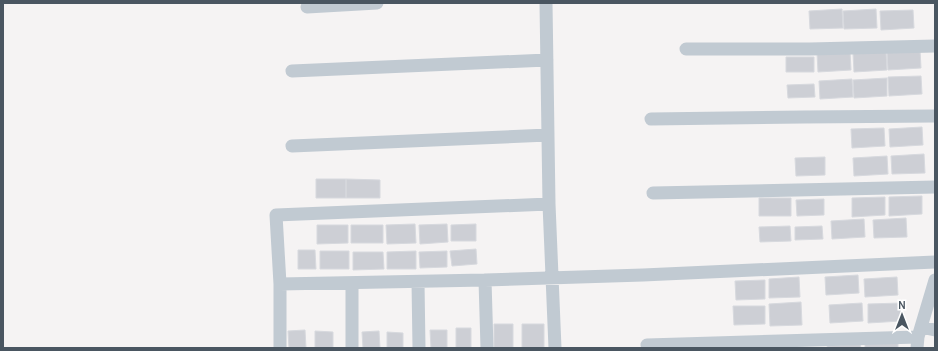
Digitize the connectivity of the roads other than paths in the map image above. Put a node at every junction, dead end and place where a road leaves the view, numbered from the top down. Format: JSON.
{"nodes":[{"id":1,"x":377,"y":3,"type":"edge"},
{"id":2,"x":546,"y":3,"type":"edge"},
{"id":3,"x":307,"y":7,"type":"dead end"},
{"id":4,"x":935,"y":46,"type":"edge"},
{"id":5,"x":686,"y":49,"type":"dead end"},
{"id":6,"x":547,"y":60,"type":"junction"},
{"id":7,"x":292,"y":71,"type":"dead end"},
{"id":8,"x":935,"y":116,"type":"edge"},
{"id":9,"x":651,"y":120,"type":"dead end"},
{"id":10,"x":548,"y":135,"type":"junction"},
{"id":11,"x":292,"y":146,"type":"dead end"},
{"id":12,"x":935,"y":187,"type":"edge"},
{"id":13,"x":653,"y":193,"type":"dead end"},
{"id":14,"x":549,"y":204,"type":"junction"},
{"id":15,"x":935,"y":262,"type":"edge"},
{"id":16,"x":552,"y":278,"type":"junction"},
{"id":17,"x":485,"y":280,"type":"junction"},
{"id":18,"x":935,"y":280,"type":"edge"},
{"id":19,"x":418,"y":282,"type":"junction"},
{"id":20,"x":352,"y":283,"type":"junction"},
{"id":21,"x":280,"y":284,"type":"junction"},
{"id":22,"x":935,"y":330,"type":"edge"},
{"id":23,"x":918,"y":337,"type":"edge"},
{"id":24,"x":647,"y":345,"type":"dead end"},
{"id":25,"x":280,"y":348,"type":"edge"},
{"id":26,"x":352,"y":348,"type":"edge"},
{"id":27,"x":419,"y":348,"type":"edge"},
{"id":28,"x":487,"y":348,"type":"edge"},
{"id":29,"x":555,"y":348,"type":"edge"}],
"edges":[{"from":1,"to":3,"type":"street"},
{"from":2,"to":6,"type":"street"},
{"from":4,"to":5,"type":"street"},
{"from":6,"to":7,"type":"street"},
{"from":6,"to":10,"type":"street"},
{"from":8,"to":9,"type":"street"},
{"from":10,"to":11,"type":"street"},
{"from":10,"to":14,"type":"street"},
{"from":12,"to":13,"type":"street"},
{"from":14,"to":16,"type":"street"},
{"from":14,"to":21,"type":"street"},
{"from":15,"to":16,"type":"street"},
{"from":16,"to":17,"type":"street"},
{"from":16,"to":29,"type":"street"},
{"from":17,"to":19,"type":"street"},
{"from":17,"to":28,"type":"street"},
{"from":18,"to":23,"type":"street"},
{"from":19,"to":20,"type":"street"},
{"from":19,"to":27,"type":"street"},
{"from":20,"to":21,"type":"street"},
{"from":20,"to":26,"type":"street"},
{"from":21,"to":25,"type":"street"},
{"from":22,"to":23,"type":"street"},
{"from":23,"to":24,"type":"street"}]}
